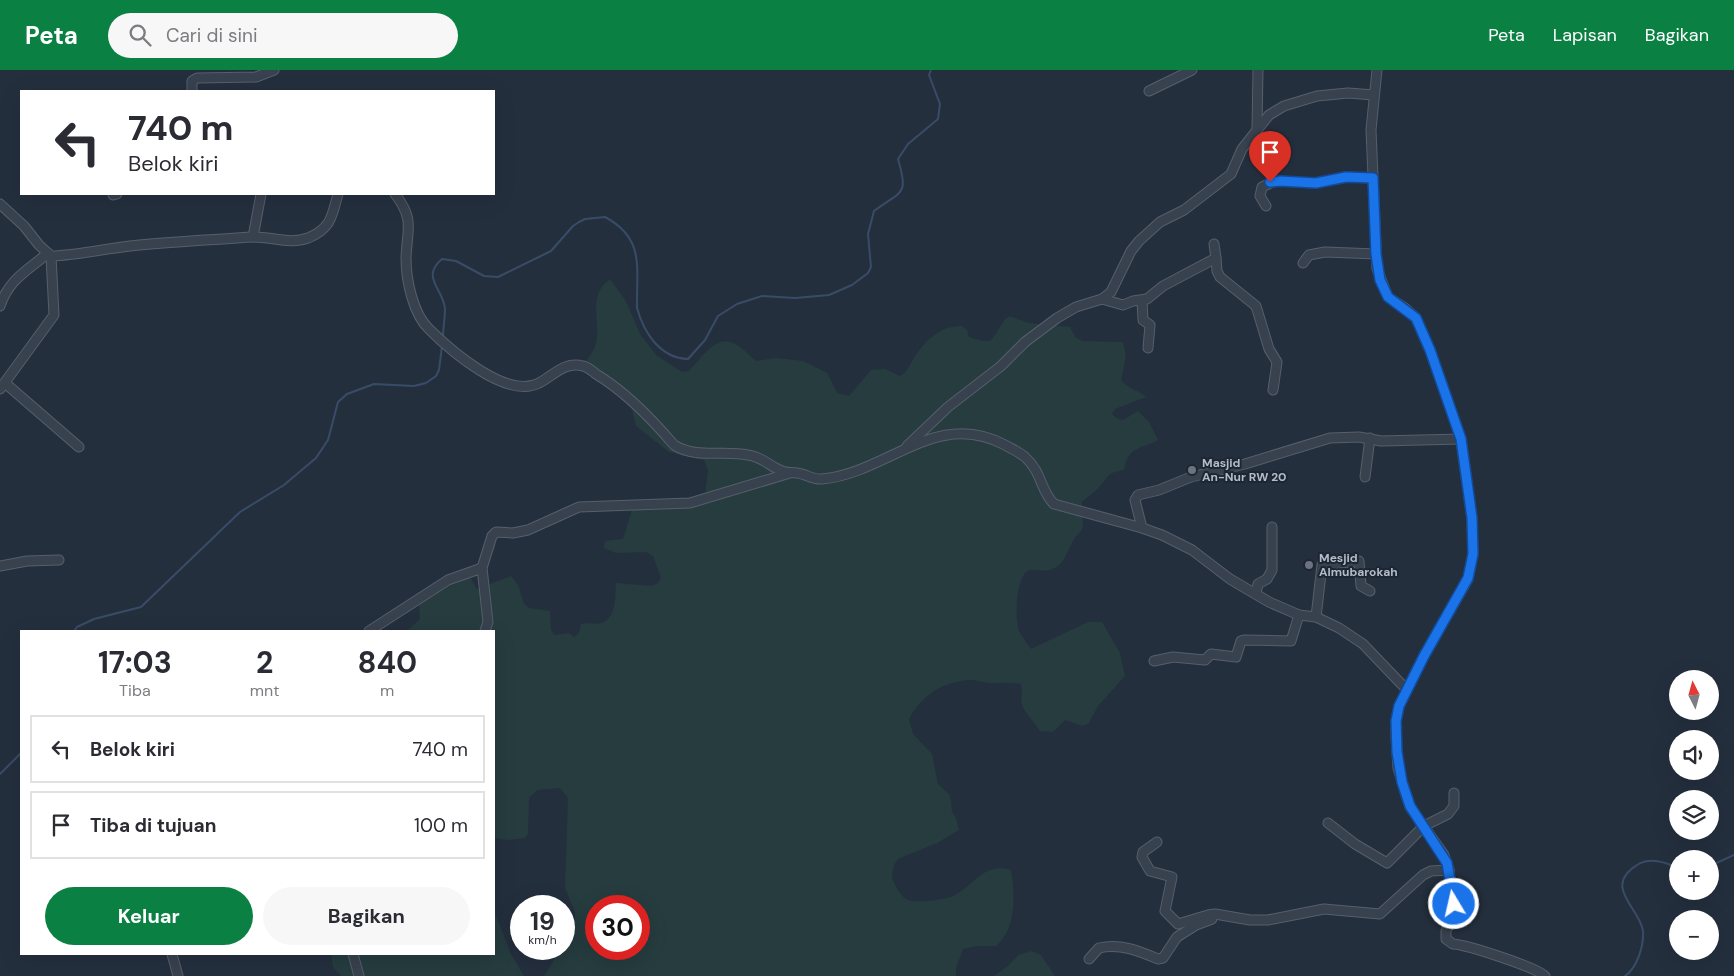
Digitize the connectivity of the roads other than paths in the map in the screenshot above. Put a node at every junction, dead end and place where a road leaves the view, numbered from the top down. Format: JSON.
{"nodes":[{"id":1,"x":274,"y":70,"type":"edge"},
{"id":2,"x":1192,"y":70,"type":"edge"},
{"id":3,"x":1258,"y":70,"type":"edge"},
{"id":4,"x":1377,"y":70,"type":"edge"},
{"id":5,"x":192,"y":90,"type":"edge"},
{"id":6,"x":1149,"y":91,"type":"dead end"},
{"id":7,"x":1374,"y":95,"type":"junction"},
{"id":8,"x":1257,"y":128,"type":"junction"},
{"id":9,"x":1373,"y":178,"type":"junction"},
{"id":10,"x":261,"y":195,"type":"edge"},
{"id":11,"x":338,"y":195,"type":"edge"},
{"id":12,"x":396,"y":195,"type":"edge"},
{"id":13,"x":0,"y":204,"type":"edge"},
{"id":14,"x":1266,"y":206,"type":"dead end"},
{"id":15,"x":253,"y":237,"type":"junction"},
{"id":16,"x":1214,"y":244,"type":"dead end"},
{"id":17,"x":1376,"y":254,"type":"junction"},
{"id":18,"x":49,"y":255,"type":"junction"},
{"id":19,"x":1216,"y":258,"type":"junction"},
{"id":20,"x":1303,"y":264,"type":"dead end"},
{"id":21,"x":1102,"y":299,"type":"junction"},
{"id":22,"x":1142,"y":301,"type":"junction"},
{"id":23,"x":0,"y":306,"type":"edge"},
{"id":24,"x":1148,"y":348,"type":"dead end"},
{"id":25,"x":2,"y":386,"type":"edge"},
{"id":26,"x":1273,"y":390,"type":"dead end"},
{"id":27,"x":1370,"y":438,"type":"junction"},
{"id":28,"x":1461,"y":439,"type":"junction"},
{"id":29,"x":79,"y":447,"type":"dead end"},
{"id":30,"x":904,"y":449,"type":"junction"},
{"id":31,"x":792,"y":472,"type":"junction"},
{"id":32,"x":1365,"y":477,"type":"dead end"},
{"id":33,"x":1272,"y":527,"type":"dead end"},
{"id":34,"x":1142,"y":528,"type":"junction"},
{"id":35,"x":59,"y":560,"type":"dead end"},
{"id":36,"x":0,"y":566,"type":"edge"},
{"id":37,"x":482,"y":568,"type":"junction"},
{"id":38,"x":1370,"y":591,"type":"dead end"},
{"id":39,"x":1256,"y":593,"type":"junction"},
{"id":40,"x":1299,"y":615,"type":"junction"},
{"id":41,"x":1316,"y":617,"type":"junction"},
{"id":42,"x":371,"y":630,"type":"edge"},
{"id":43,"x":485,"y":630,"type":"edge"},
{"id":44,"x":1154,"y":661,"type":"dead end"},
{"id":45,"x":1407,"y":690,"type":"junction"},
{"id":46,"x":1454,"y":793,"type":"dead end"},
{"id":47,"x":1328,"y":823,"type":"dead end"},
{"id":48,"x":1424,"y":826,"type":"junction"},
{"id":49,"x":1157,"y":842,"type":"dead end"},
{"id":50,"x":1449,"y":870,"type":"junction"},
{"id":51,"x":1222,"y":916,"type":"junction"},
{"id":52,"x":172,"y":955,"type":"edge"},
{"id":53,"x":352,"y":955,"type":"edge"},
{"id":54,"x":1089,"y":959,"type":"dead end"},
{"id":55,"x":178,"y":976,"type":"edge"},
{"id":56,"x":360,"y":976,"type":"edge"},
{"id":57,"x":1545,"y":976,"type":"edge"}],
"edges":[{"from":1,"to":5,"type":"street"},
{"from":2,"to":6,"type":"street"},
{"from":3,"to":8,"type":"street"},
{"from":4,"to":7,"type":"street"},
{"from":7,"to":8,"type":"street"},
{"from":7,"to":9,"type":"street"},
{"from":8,"to":21,"type":"street"},
{"from":9,"to":14,"type":"street"},
{"from":9,"to":17,"type":"street"},
{"from":10,"to":15,"type":"street"},
{"from":11,"to":15,"type":"street"},
{"from":12,"to":31,"type":"street"},
{"from":13,"to":18,"type":"street"},
{"from":15,"to":18,"type":"street"},
{"from":16,"to":19,"type":"street"},
{"from":17,"to":20,"type":"street"},
{"from":17,"to":28,"type":"street"},
{"from":18,"to":23,"type":"street"},
{"from":18,"to":25,"type":"street"},
{"from":19,"to":22,"type":"street"},
{"from":19,"to":26,"type":"street"},
{"from":21,"to":22,"type":"street"},
{"from":21,"to":30,"type":"street"},
{"from":22,"to":24,"type":"street"},
{"from":25,"to":29,"type":"street"},
{"from":27,"to":28,"type":"street"},
{"from":27,"to":32,"type":"street"},
{"from":27,"to":34,"type":"street"},
{"from":28,"to":45,"type":"street"},
{"from":30,"to":31,"type":"street"},
{"from":30,"to":34,"type":"street"},
{"from":31,"to":37,"type":"street"},
{"from":33,"to":39,"type":"street"},
{"from":34,"to":39,"type":"street"},
{"from":35,"to":36,"type":"street"},
{"from":37,"to":42,"type":"street"},
{"from":37,"to":43,"type":"street"},
{"from":38,"to":41,"type":"street"},
{"from":39,"to":40,"type":"street"},
{"from":40,"to":41,"type":"street"},
{"from":40,"to":44,"type":"street"},
{"from":41,"to":45,"type":"street"},
{"from":45,"to":48,"type":"street"},
{"from":46,"to":48,"type":"street"},
{"from":47,"to":48,"type":"street"},
{"from":48,"to":50,"type":"street"},
{"from":49,"to":51,"type":"street"},
{"from":50,"to":51,"type":"street"},
{"from":50,"to":57,"type":"street"},
{"from":51,"to":54,"type":"street"},
{"from":52,"to":55,"type":"street"},
{"from":53,"to":56,"type":"street"}]}
